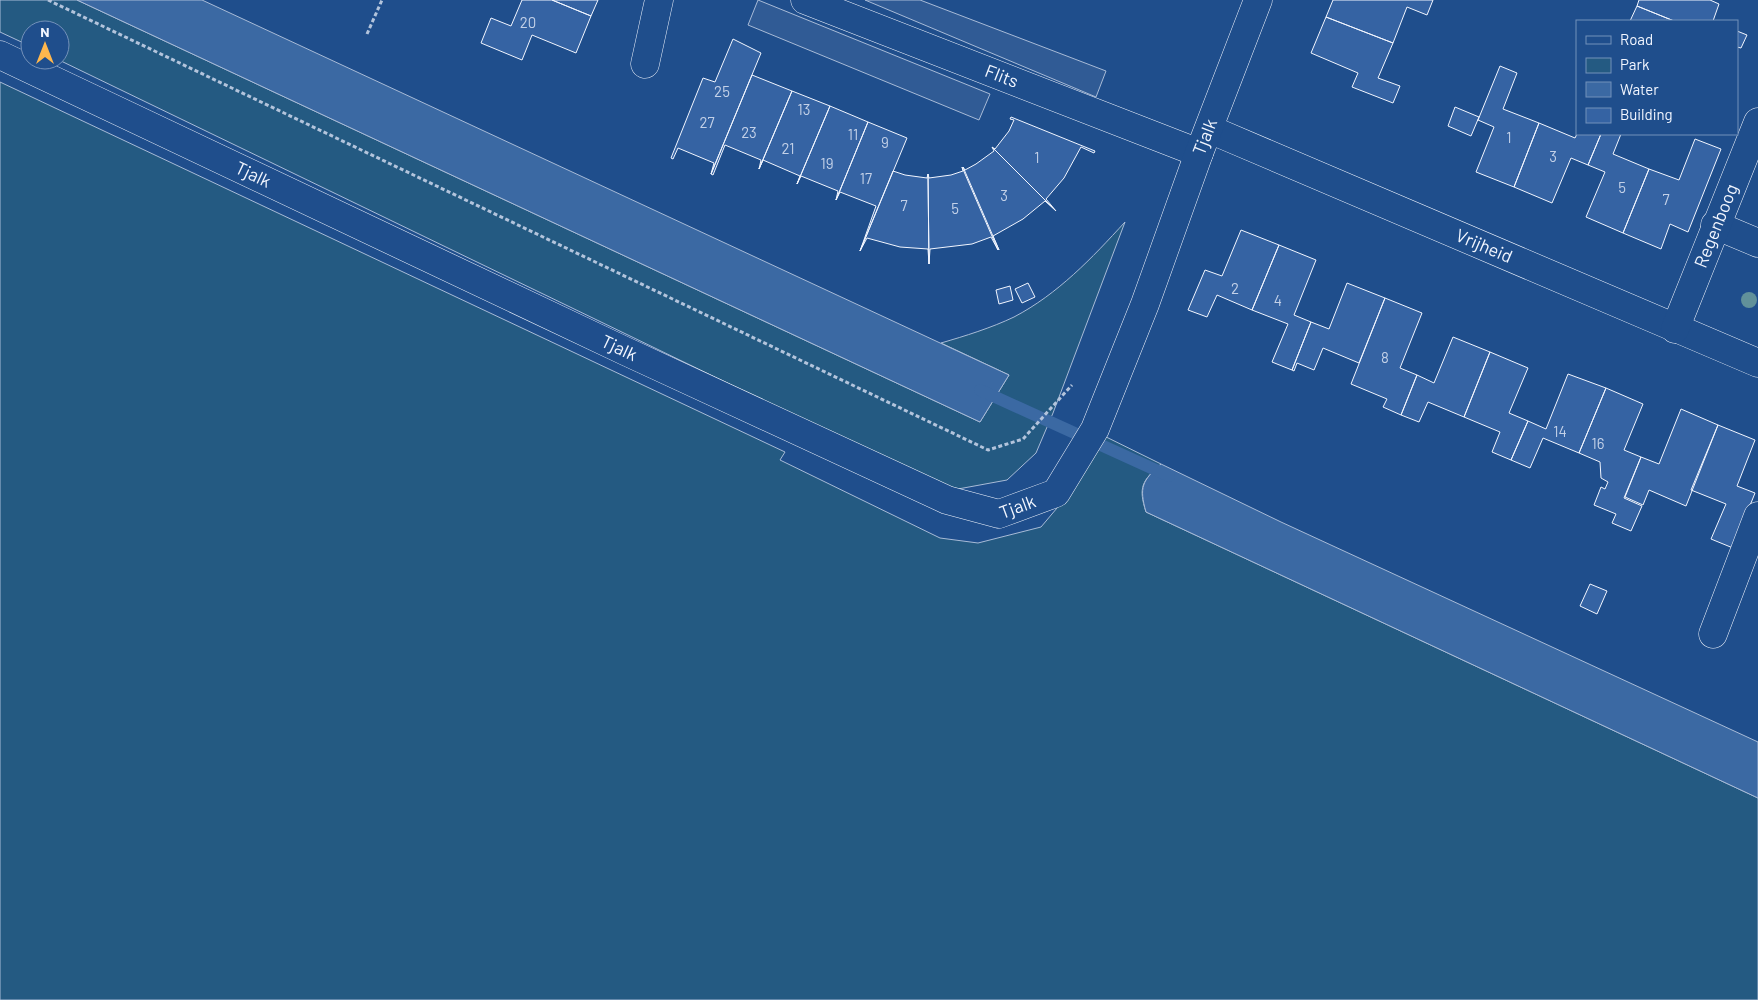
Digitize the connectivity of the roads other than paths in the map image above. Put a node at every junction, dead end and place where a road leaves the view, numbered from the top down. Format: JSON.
{"nodes":[{"id":1,"x":659,"y":0,"type":"edge"},
{"id":2,"x":805,"y":0,"type":"edge"},
{"id":3,"x":1258,"y":0,"type":"edge"},
{"id":4,"x":0,"y":55,"type":"edge"},
{"id":5,"x":645,"y":64,"type":"dead end"},
{"id":6,"x":1758,"y":122,"type":"edge"},
{"id":7,"x":1204,"y":141,"type":"junction"},
{"id":8,"x":1715,"y":225,"type":"junction"},
{"id":9,"x":1758,"y":243,"type":"edge"},
{"id":10,"x":1675,"y":329,"type":"junction"},
{"id":11,"x":1758,"y":363,"type":"edge"},
{"id":12,"x":1758,"y":516,"type":"edge"},
{"id":13,"x":1713,"y":634,"type":"dead end"}],
"edges":[{"from":1,"to":5,"type":"street"},
{"from":2,"to":7,"type":"street","name":"Flits"},
{"from":3,"to":7,"type":"street","name":"Tjalk"},
{"from":4,"to":7,"type":"street","name":"Tjalk"},
{"from":6,"to":8,"type":"street","name":"Regenboog"},
{"from":7,"to":10,"type":"street","name":"Vrijheid"},
{"from":8,"to":9,"type":"street"},
{"from":8,"to":10,"type":"street","name":"Regenboog"},
{"from":10,"to":11,"type":"street","name":"Vrijheid"},
{"from":12,"to":13,"type":"street"}]}
